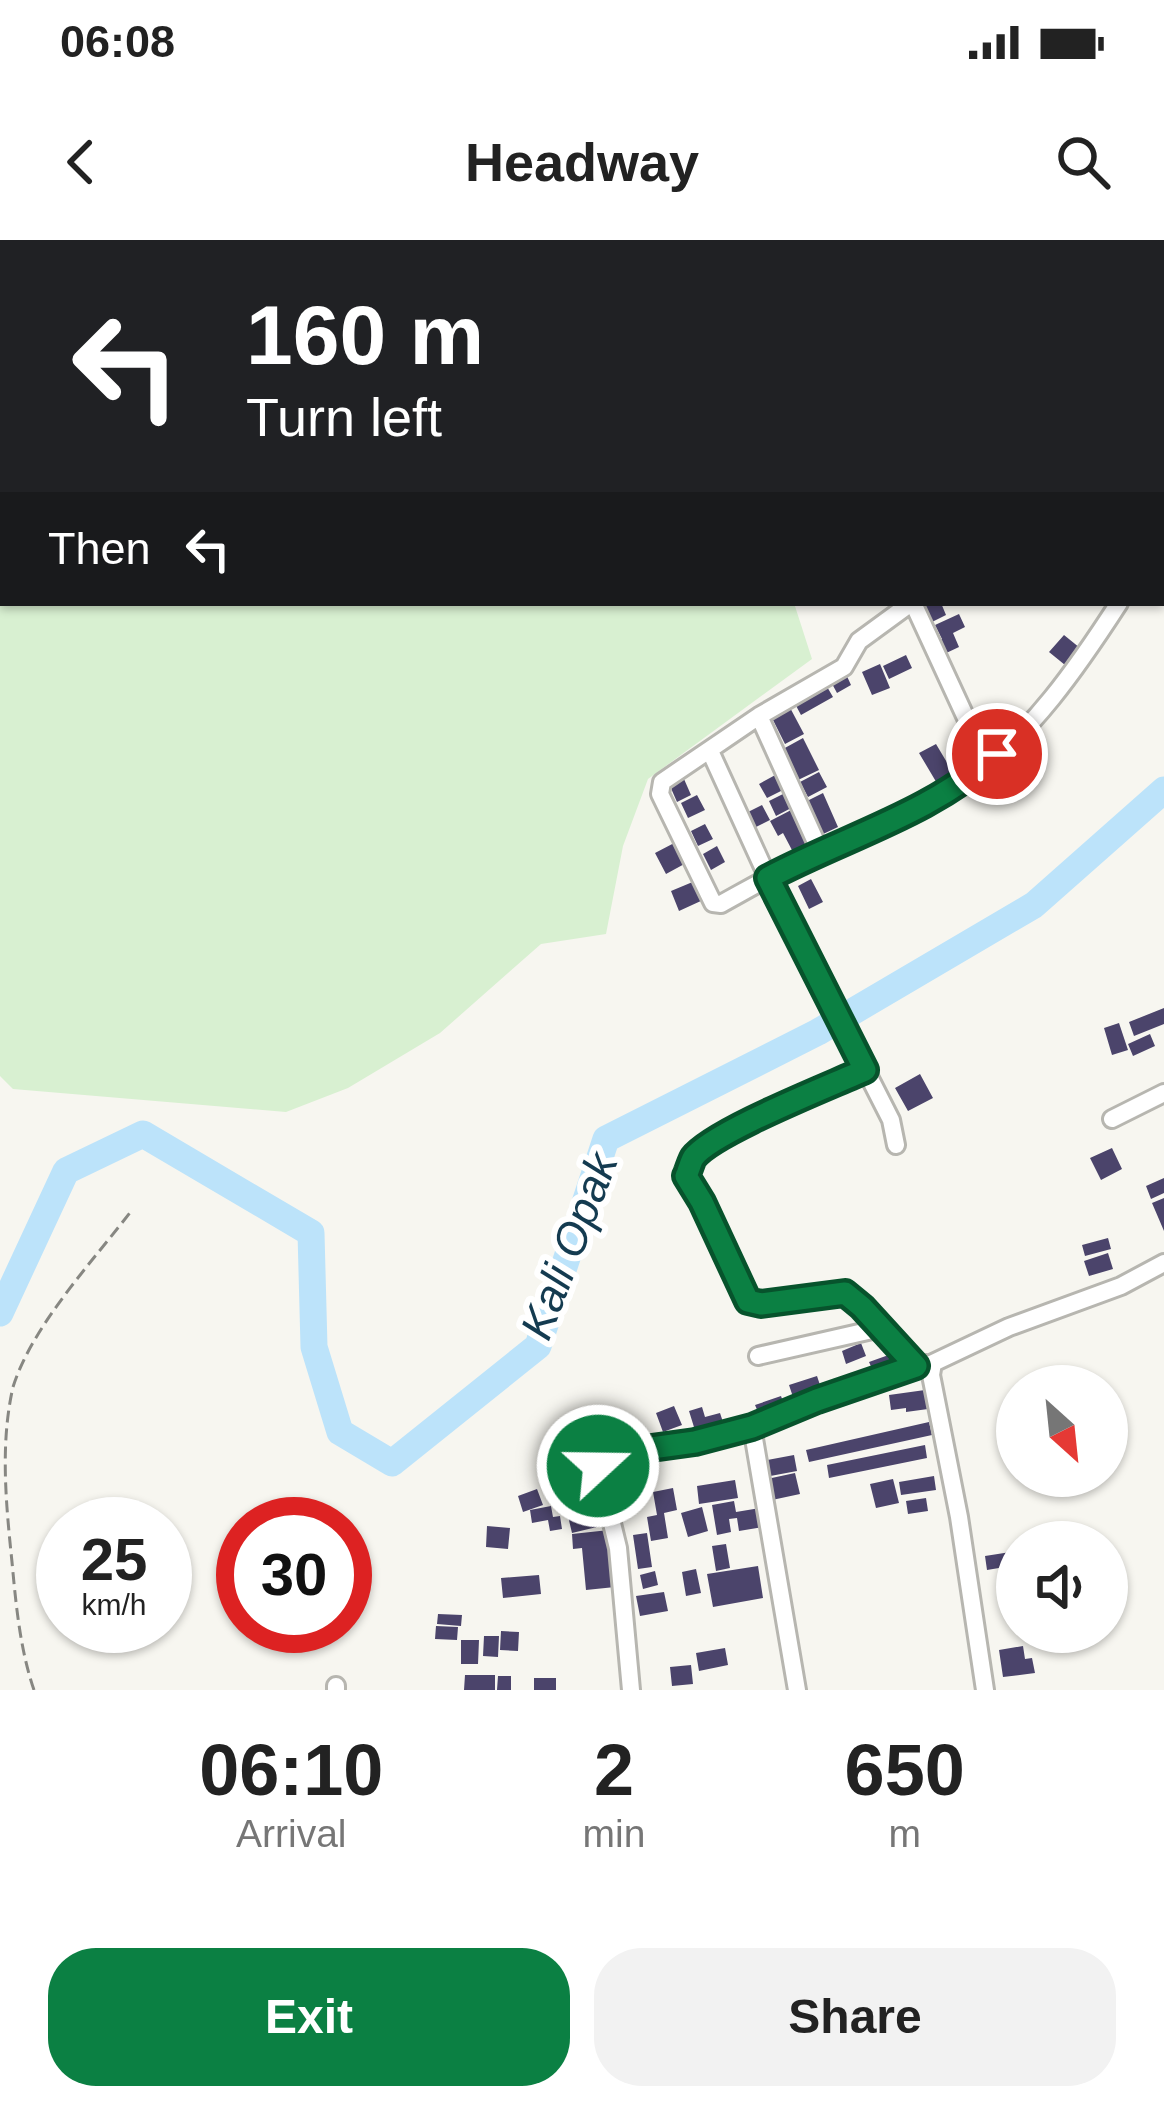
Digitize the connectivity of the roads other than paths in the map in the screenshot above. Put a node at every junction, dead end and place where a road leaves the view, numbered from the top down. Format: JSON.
{"nodes":[{"id":1,"x":908,"y":606,"type":"edge"},
{"id":2,"x":913,"y":606,"type":"edge"},
{"id":3,"x":1117,"y":606,"type":"edge"},
{"id":4,"x":759,"y":716,"type":"junction"},
{"id":5,"x":966,"y":718,"type":"dead end"},
{"id":6,"x":710,"y":751,"type":"junction"},
{"id":7,"x":820,"y":851,"type":"junction"},
{"id":8,"x":768,"y":878,"type":"junction"},
{"id":9,"x":865,"y":1070,"type":"junction"},
{"id":10,"x":1164,"y":1093,"type":"edge"},
{"id":11,"x":1112,"y":1119,"type":"dead end"},
{"id":12,"x":896,"y":1145,"type":"dead end"},
{"id":13,"x":1156,"y":1268,"type":"edge"},
{"id":14,"x":881,"y":1328,"type":"junction"},
{"id":15,"x":758,"y":1356,"type":"dead end"},
{"id":16,"x":924,"y":1365,"type":"junction"},
{"id":17,"x":752,"y":1427,"type":"junction"},
{"id":18,"x":631,"y":1690,"type":"edge"},
{"id":19,"x":797,"y":1690,"type":"edge"},
{"id":20,"x":985,"y":1690,"type":"edge"}],
"edges":[{"from":1,"to":4,"type":"street"},
{"from":2,"to":5,"type":"street"},
{"from":3,"to":7,"type":"street"},
{"from":4,"to":6,"type":"street"},
{"from":4,"to":7,"type":"street"},
{"from":6,"to":8,"type":"street"},
{"from":6,"to":8,"type":"street"},
{"from":7,"to":8,"type":"street"},
{"from":8,"to":9,"type":"street"},
{"from":9,"to":12,"type":"street"},
{"from":9,"to":14,"type":"street"},
{"from":10,"to":11,"type":"street"},
{"from":13,"to":16,"type":"street"},
{"from":14,"to":15,"type":"street"},
{"from":14,"to":16,"type":"street"},
{"from":16,"to":17,"type":"street"},
{"from":16,"to":20,"type":"street"},
{"from":17,"to":18,"type":"street"},
{"from":17,"to":19,"type":"street"}]}
